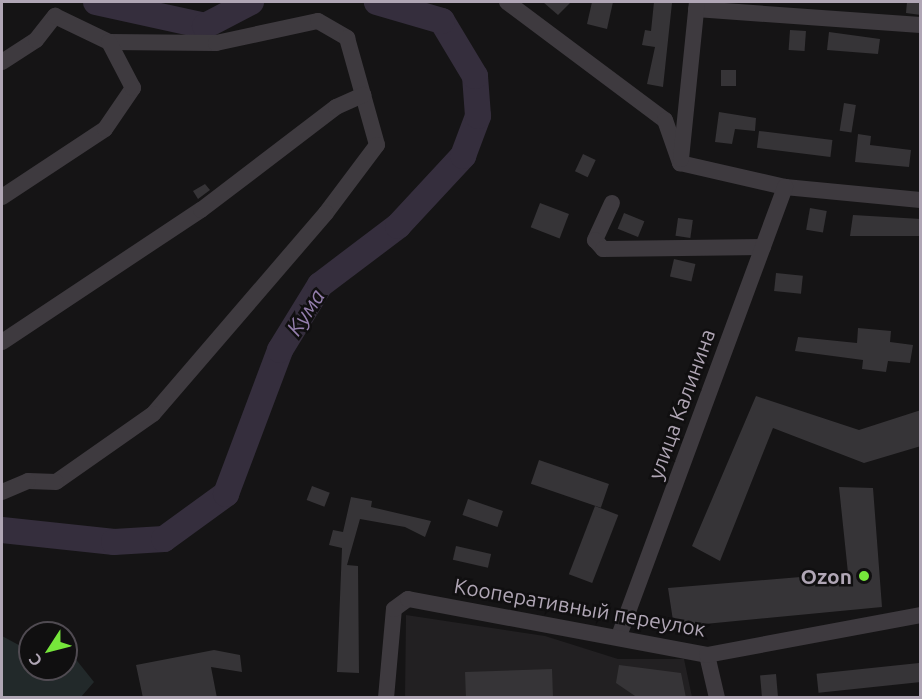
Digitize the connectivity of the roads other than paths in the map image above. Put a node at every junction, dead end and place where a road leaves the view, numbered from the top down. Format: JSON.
{"nodes":[{"id":1,"x":507,"y":2,"type":"edge"},
{"id":2,"x":697,"y":5,"type":"edge"},
{"id":3,"x":921,"y":26,"type":"edge"},
{"id":4,"x":109,"y":42,"type":"junction"},
{"id":5,"x":2,"y":62,"type":"edge"},
{"id":6,"x":363,"y":95,"type":"junction"},
{"id":7,"x":680,"y":163,"type":"junction"},
{"id":8,"x":785,"y":187,"type":"junction"},
{"id":9,"x":2,"y":197,"type":"edge"},
{"id":10,"x":921,"y":200,"type":"edge"},
{"id":11,"x":612,"y":203,"type":"dead end"},
{"id":12,"x":763,"y":247,"type":"junction"},
{"id":13,"x":2,"y":342,"type":"edge"},
{"id":14,"x":2,"y":492,"type":"edge"},
{"id":15,"x":921,"y":615,"type":"edge"},
{"id":16,"x":619,"y":636,"type":"junction"},
{"id":17,"x":708,"y":655,"type":"junction"},
{"id":18,"x":386,"y":698,"type":"edge"},
{"id":19,"x":717,"y":698,"type":"edge"}],
"edges":[{"from":1,"to":7,"type":"street"},
{"from":2,"to":3,"type":"street"},
{"from":2,"to":7,"type":"street"},
{"from":4,"to":5,"type":"street"},
{"from":4,"to":6,"type":"street"},
{"from":4,"to":9,"type":"street"},
{"from":6,"to":13,"type":"street"},
{"from":6,"to":14,"type":"street"},
{"from":7,"to":8,"type":"street"},
{"from":8,"to":10,"type":"street"},
{"from":8,"to":12,"type":"street","name":"улица Калинина"},
{"from":11,"to":12,"type":"street"},
{"from":12,"to":16,"type":"street","name":"улица Калинина"},
{"from":15,"to":17,"type":"street","name":"Кооперативный переулок"},
{"from":16,"to":17,"type":"street","name":"Кооперативный переулок"},
{"from":16,"to":18,"type":"street","name":"Кооперативный переулок"},
{"from":17,"to":19,"type":"street"}]}
